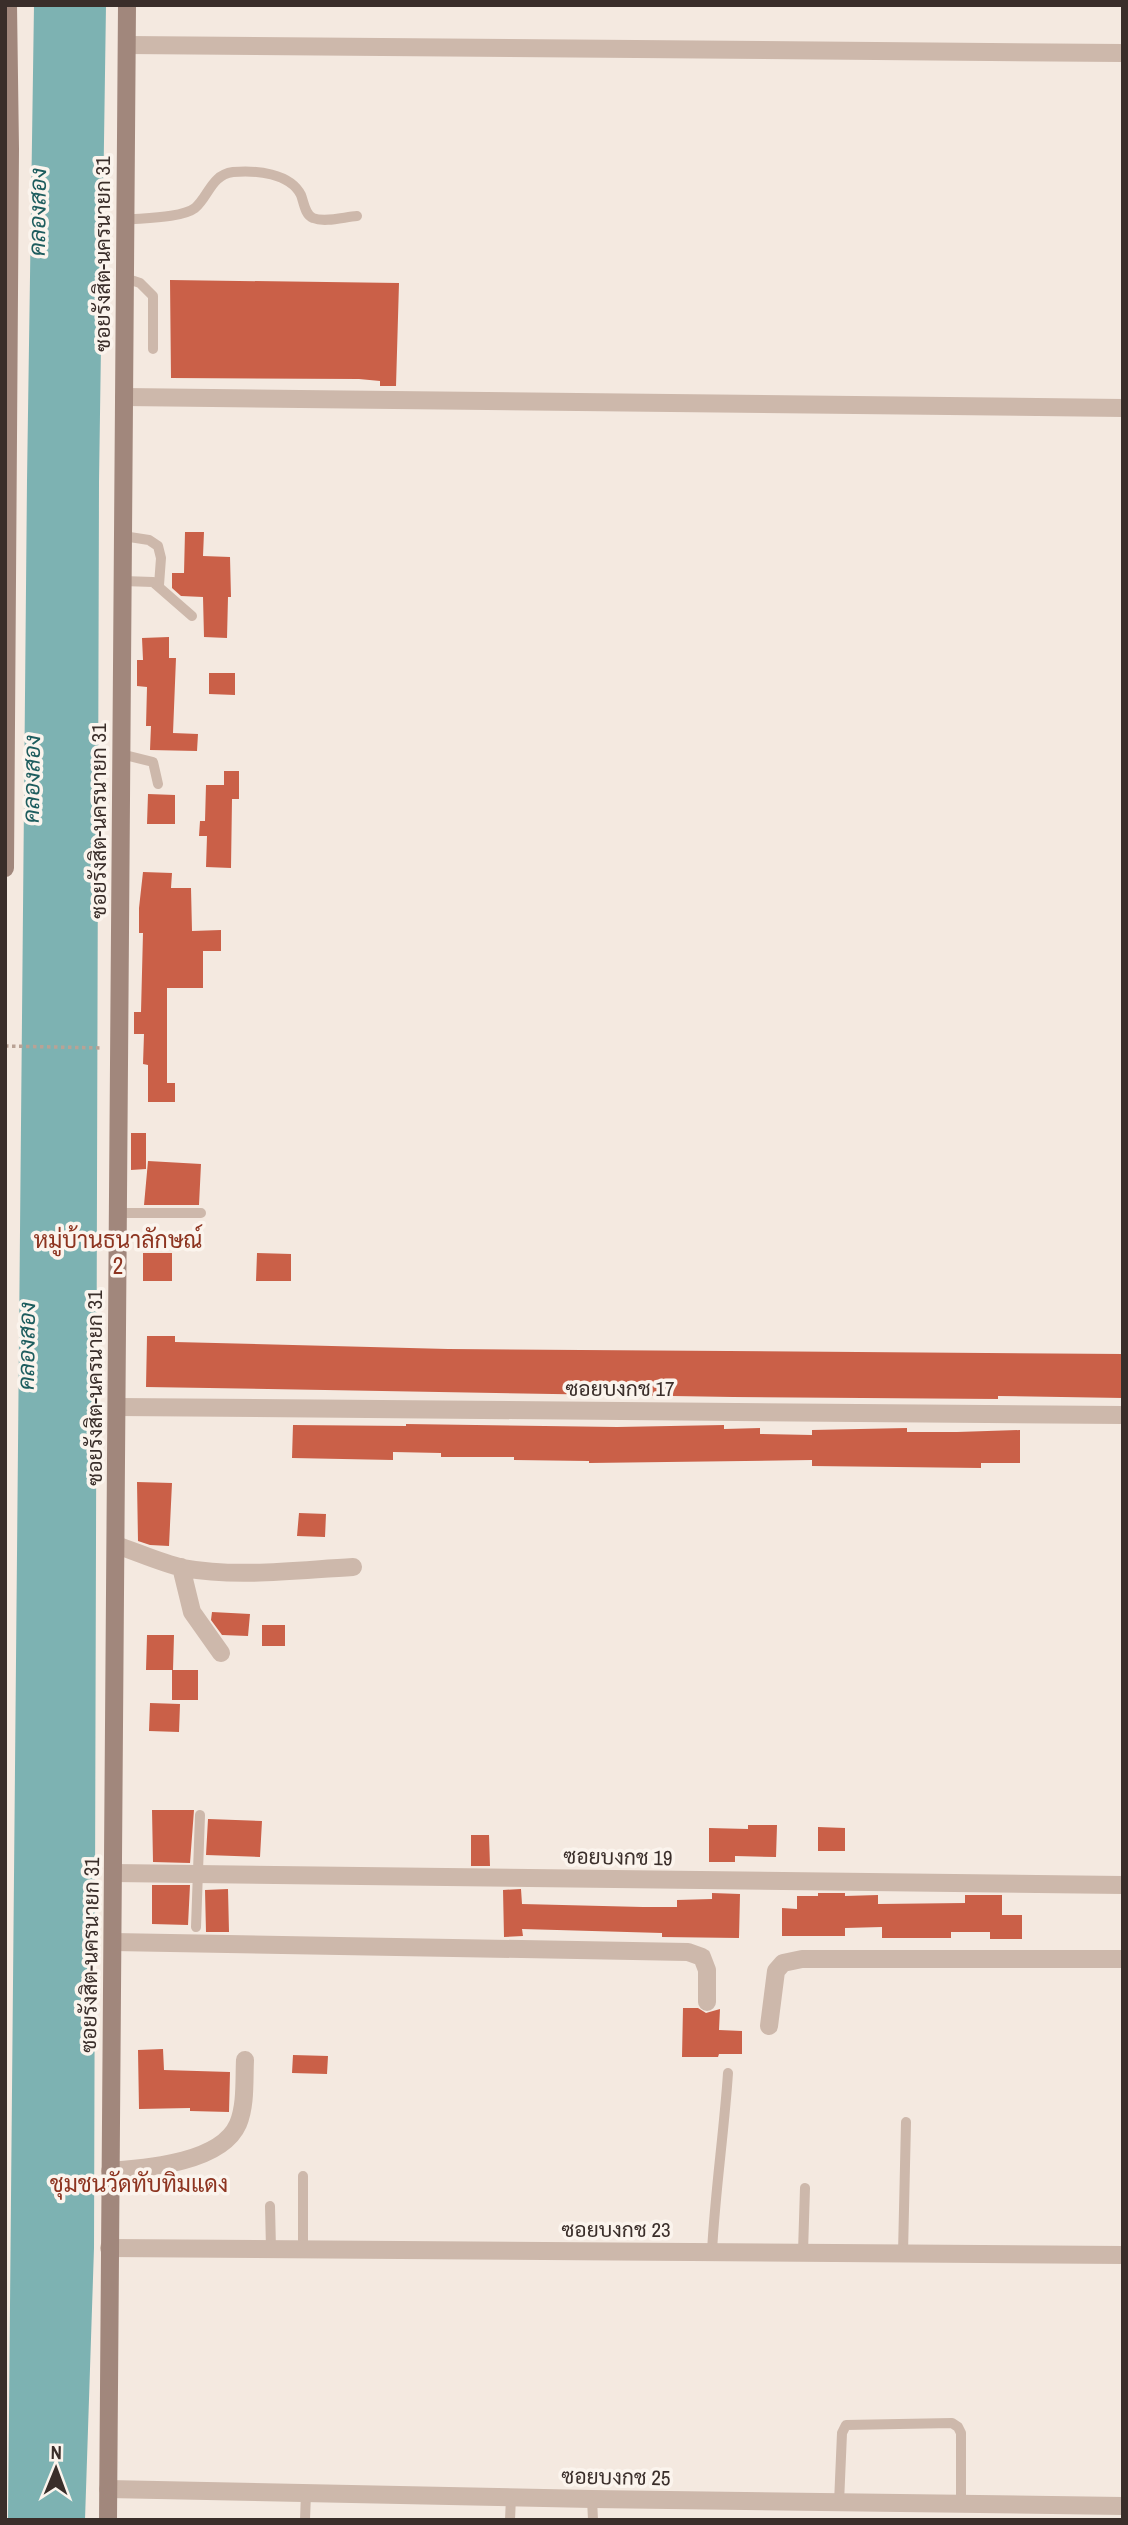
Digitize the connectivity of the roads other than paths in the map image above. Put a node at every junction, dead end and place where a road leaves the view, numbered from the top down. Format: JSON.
{"nodes":[{"id":1,"x":127,"y":5,"type":"edge"},
{"id":2,"x":7,"y":12,"type":"edge"},
{"id":3,"x":127,"y":46,"type":"junction"},
{"id":4,"x":1123,"y":53,"type":"edge"},
{"id":5,"x":8,"y":149,"type":"edge"},
{"id":6,"x":8,"y":173,"type":"edge"},
{"id":7,"x":357,"y":216,"type":"dead end"},
{"id":8,"x":125,"y":220,"type":"junction"},
{"id":9,"x":7,"y":270,"type":"edge"},
{"id":10,"x":125,"y":278,"type":"junction"},
{"id":11,"x":7,"y":311,"type":"edge"},
{"id":12,"x":153,"y":349,"type":"dead end"},
{"id":13,"x":124,"y":397,"type":"junction"},
{"id":14,"x":1123,"y":408,"type":"edge"},
{"id":15,"x":123,"y":536,"type":"junction"},
{"id":16,"x":6,"y":537,"type":"edge"},
{"id":17,"x":123,"y":581,"type":"junction"},
{"id":18,"x":159,"y":585,"type":"junction"},
{"id":19,"x":192,"y":616,"type":"dead end"},
{"id":20,"x":6,"y":751,"type":"edge"},
{"id":21,"x":121,"y":754,"type":"junction"},
{"id":22,"x":158,"y":784,"type":"dead end"},
{"id":23,"x":6,"y":786,"type":"edge"},
{"id":24,"x":5,"y":868,"type":"edge"},
{"id":25,"x":118,"y":1213,"type":"junction"},
{"id":26,"x":201,"y":1213,"type":"dead end"},
{"id":27,"x":117,"y":1408,"type":"junction"},
{"id":28,"x":1123,"y":1415,"type":"edge"},
{"id":29,"x":116,"y":1545,"type":"junction"},
{"id":30,"x":181,"y":1567,"type":"junction"},
{"id":31,"x":353,"y":1567,"type":"dead end"},
{"id":32,"x":221,"y":1653,"type":"dead end"},
{"id":33,"x":200,"y":1815,"type":"dead end"},
{"id":34,"x":113,"y":1873,"type":"junction"},
{"id":35,"x":199,"y":1876,"type":"junction"},
{"id":36,"x":1123,"y":1885,"type":"edge"},
{"id":37,"x":197,"y":1927,"type":"dead end"},
{"id":38,"x":113,"y":1942,"type":"junction"},
{"id":39,"x":1123,"y":1959,"type":"edge"},
{"id":40,"x":707,"y":2002,"type":"dead end"},
{"id":41,"x":769,"y":2026,"type":"dead end"},
{"id":42,"x":245,"y":2060,"type":"dead end"},
{"id":43,"x":728,"y":2073,"type":"dead end"},
{"id":44,"x":906,"y":2122,"type":"dead end"},
{"id":45,"x":110,"y":2171,"type":"junction"},
{"id":46,"x":303,"y":2176,"type":"dead end"},
{"id":47,"x":805,"y":2188,"type":"dead end"},
{"id":48,"x":270,"y":2206,"type":"dead end"},
{"id":49,"x":109,"y":2248,"type":"junction"},
{"id":50,"x":271,"y":2249,"type":"junction"},
{"id":51,"x":303,"y":2249,"type":"junction"},
{"id":52,"x":712,"y":2252,"type":"junction"},
{"id":53,"x":803,"y":2252,"type":"junction"},
{"id":54,"x":903,"y":2253,"type":"junction"},
{"id":55,"x":1123,"y":2255,"type":"edge"},
{"id":56,"x":108,"y":2489,"type":"junction"},
{"id":57,"x":306,"y":2493,"type":"junction"},
{"id":58,"x":511,"y":2497,"type":"junction"},
{"id":59,"x":592,"y":2499,"type":"junction"},
{"id":60,"x":839,"y":2503,"type":"junction"},
{"id":61,"x":961,"y":2504,"type":"junction"},
{"id":62,"x":1123,"y":2506,"type":"edge"},
{"id":63,"x":108,"y":2520,"type":"edge"},
{"id":64,"x":305,"y":2520,"type":"edge"},
{"id":65,"x":510,"y":2520,"type":"edge"},
{"id":66,"x":593,"y":2520,"type":"edge"}],
"edges":[{"from":1,"to":3,"type":"street","name":"ซอยรังสิต-นครนายก 31"},
{"from":2,"to":5,"type":"street"},
{"from":3,"to":4,"type":"street"},
{"from":3,"to":8,"type":"street","name":"ซอยรังสิต-นครนายก 31"},
{"from":5,"to":6,"type":"street"},
{"from":6,"to":9,"type":"street"},
{"from":7,"to":8,"type":"lane"},
{"from":8,"to":10,"type":"street","name":"ซอยรังสิต-นครนายก 31"},
{"from":9,"to":11,"type":"street"},
{"from":10,"to":12,"type":"lane"},
{"from":10,"to":13,"type":"street","name":"ซอยรังสิต-นครนายก 31"},
{"from":11,"to":16,"type":"street"},
{"from":13,"to":14,"type":"street"},
{"from":13,"to":15,"type":"street","name":"ซอยรังสิต-นครนายก 31"},
{"from":15,"to":17,"type":"street","name":"ซอยรังสิต-นครนายก 31"},
{"from":15,"to":18,"type":"lane"},
{"from":16,"to":20,"type":"street"},
{"from":17,"to":18,"type":"lane"},
{"from":17,"to":21,"type":"street","name":"ซอยรังสิต-นครนายก 31"},
{"from":18,"to":19,"type":"lane"},
{"from":20,"to":23,"type":"street"},
{"from":21,"to":22,"type":"lane"},
{"from":21,"to":25,"type":"street","name":"ซอยรังสิต-นครนายก 31"},
{"from":23,"to":24,"type":"street"},
{"from":25,"to":26,"type":"lane"},
{"from":25,"to":27,"type":"street","name":"ซอยรังสิต-นครนายก 31"},
{"from":27,"to":28,"type":"street","name":"ซอยบงกช 17"},
{"from":27,"to":29,"type":"street","name":"ซอยรังสิต-นครนายก 31"},
{"from":29,"to":30,"type":"street"},
{"from":29,"to":34,"type":"street","name":"ซอยรังสิต-นครนายก 31"},
{"from":30,"to":31,"type":"street"},
{"from":30,"to":32,"type":"street"},
{"from":33,"to":35,"type":"lane"},
{"from":34,"to":35,"type":"street","name":"ซอยบงกช 19"},
{"from":34,"to":38,"type":"street","name":"ซอยรังสิต-นครนายก 31"},
{"from":35,"to":36,"type":"street","name":"ซอยบงกช 19"},
{"from":35,"to":37,"type":"lane"},
{"from":38,"to":40,"type":"street"},
{"from":38,"to":45,"type":"street","name":"ซอยรังสิต-นครนายก 31"},
{"from":39,"to":41,"type":"street"},
{"from":42,"to":45,"type":"street"},
{"from":43,"to":52,"type":"lane"},
{"from":44,"to":54,"type":"lane"},
{"from":45,"to":49,"type":"street","name":"ซอยรังสิต-นครนายก 31"},
{"from":46,"to":51,"type":"lane"},
{"from":47,"to":53,"type":"lane"},
{"from":48,"to":50,"type":"lane"},
{"from":49,"to":50,"type":"street","name":"ซอยบงกช 23"},
{"from":49,"to":56,"type":"street","name":"ซอยรังสิต-นครนายก 31"},
{"from":50,"to":51,"type":"street","name":"ซอยบงกช 23"},
{"from":51,"to":52,"type":"street","name":"ซอยบงกช 23"},
{"from":52,"to":53,"type":"street","name":"ซอยบงกช 23"},
{"from":53,"to":54,"type":"street","name":"ซอยบงกช 23"},
{"from":54,"to":55,"type":"street","name":"ซอยบงกช 23"},
{"from":56,"to":57,"type":"street","name":"ซอยบงกช 25"},
{"from":56,"to":63,"type":"street","name":"ซอยรังสิต-นครนายก 31"},
{"from":57,"to":58,"type":"street","name":"ซอยบงกช 25"},
{"from":57,"to":64,"type":"lane"},
{"from":58,"to":59,"type":"street","name":"ซอยบงกช 25"},
{"from":58,"to":65,"type":"lane"},
{"from":59,"to":60,"type":"street","name":"ซอยบงกช 25"},
{"from":59,"to":66,"type":"lane"},
{"from":60,"to":61,"type":"street","name":"ซอยบงกช 25"},
{"from":60,"to":61,"type":"lane"},
{"from":61,"to":62,"type":"street","name":"ซอยบงกช 25"}]}
